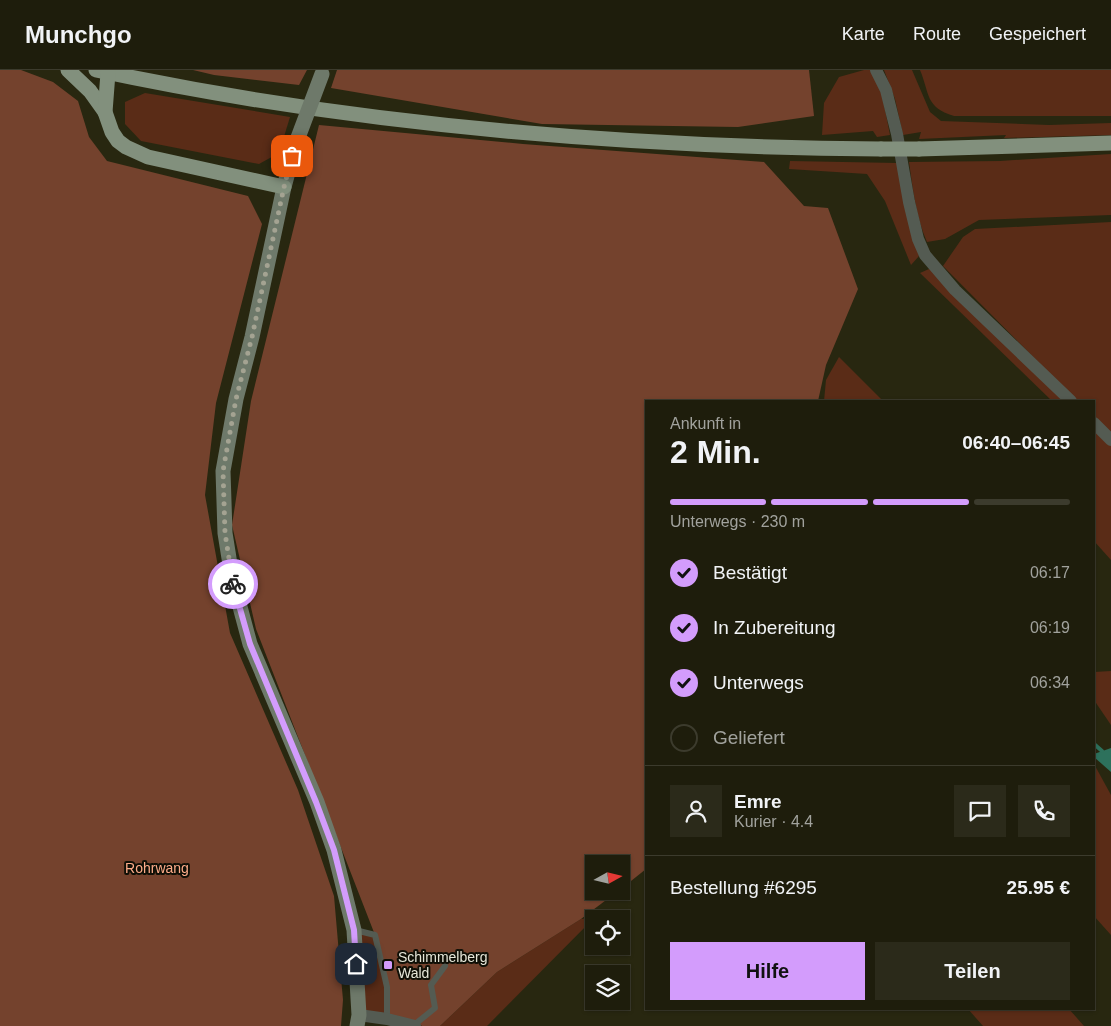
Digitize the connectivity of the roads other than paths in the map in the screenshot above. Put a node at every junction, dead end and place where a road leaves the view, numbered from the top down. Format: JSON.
{"nodes":[{"id":1,"x":68,"y":70,"type":"edge"},
{"id":2,"x":876,"y":70,"type":"edge"},
{"id":3,"x":102,"y":71,"type":"edge"},
{"id":4,"x":323,"y":72,"type":"edge"},
{"id":5,"x":105,"y":112,"type":"junction"},
{"id":6,"x":1111,"y":143,"type":"edge"},
{"id":7,"x":284,"y":187,"type":"junction"},
{"id":8,"x":1070,"y":400,"type":"edge"},
{"id":9,"x":1095,"y":424,"type":"edge"},
{"id":10,"x":1111,"y":440,"type":"edge"},
{"id":11,"x":354,"y":930,"type":"junction"},
{"id":12,"x":445,"y":966,"type":"dead end"},
{"id":13,"x":387,"y":1019,"type":"junction"},
{"id":14,"x":358,"y":1020,"type":"edge"},
{"id":15,"x":414,"y":1025,"type":"edge"}],
"edges":[{"from":1,"to":5,"type":"main road"},
{"from":2,"to":8,"type":"street"},
{"from":3,"to":5,"type":"main road"},
{"from":3,"to":6,"type":"main road","bridge":true},
{"from":4,"to":7,"type":"street","bridge":true},
{"from":5,"to":7,"type":"main road"},
{"from":7,"to":11,"type":"street"},
{"from":9,"to":10,"type":"street"},
{"from":11,"to":13,"type":"lane"},
{"from":11,"to":14,"type":"street"},
{"from":12,"to":15,"type":"lane"},
{"from":13,"to":14,"type":"street"},
{"from":13,"to":15,"type":"street"}]}
